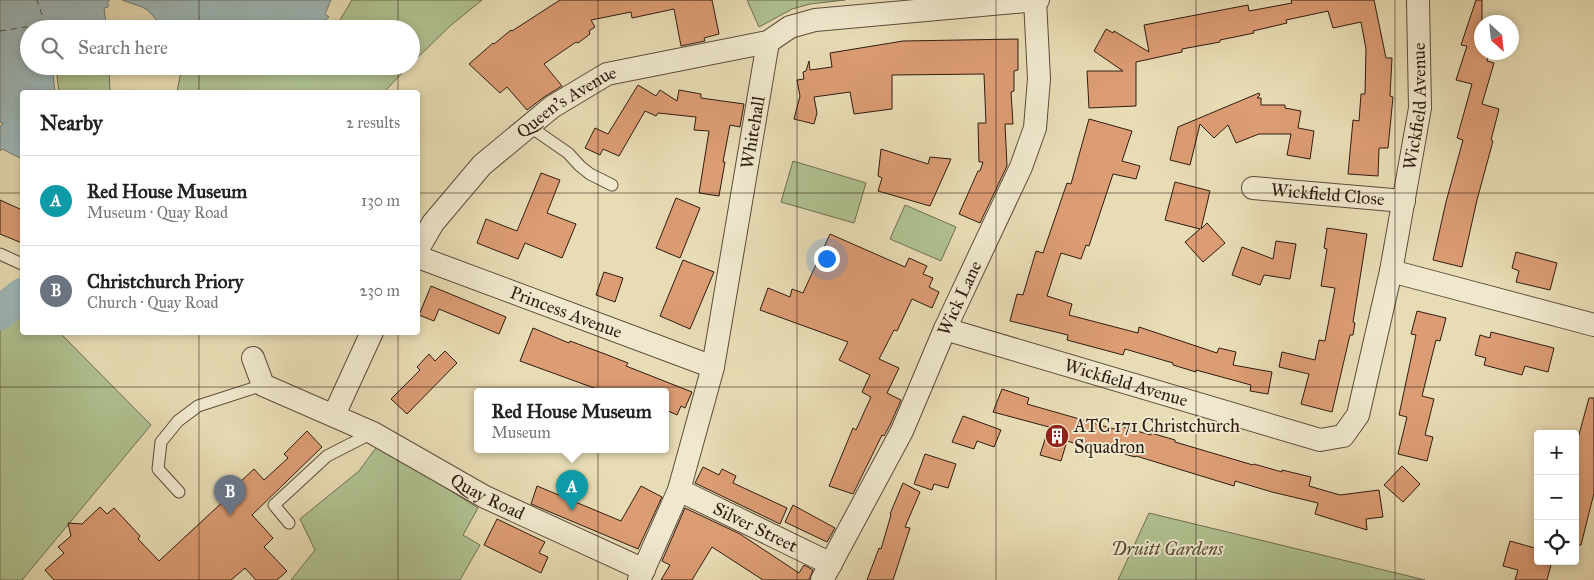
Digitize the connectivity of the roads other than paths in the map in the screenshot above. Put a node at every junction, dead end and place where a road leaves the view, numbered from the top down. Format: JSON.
{"nodes":[{"id":1,"x":1036,"y":0,"type":"edge"},
{"id":2,"x":1418,"y":0,"type":"edge"},
{"id":3,"x":768,"y":42,"type":"junction"},
{"id":4,"x":529,"y":126,"type":"junction"},
{"id":5,"x":612,"y":185,"type":"dead end"},
{"id":6,"x":1253,"y":188,"type":"dead end"},
{"id":7,"x":1404,"y":201,"type":"junction"},
{"id":8,"x":420,"y":246,"type":"edge"},
{"id":9,"x":0,"y":254,"type":"edge"},
{"id":10,"x":420,"y":258,"type":"edge"},
{"id":11,"x":20,"y":263,"type":"edge"},
{"id":12,"x":1390,"y":271,"type":"junction"},
{"id":13,"x":1594,"y":325,"type":"edge"},
{"id":14,"x":945,"y":329,"type":"junction"},
{"id":15,"x":371,"y":335,"type":"edge"},
{"id":16,"x":253,"y":358,"type":"dead end"},
{"id":17,"x":713,"y":367,"type":"junction"},
{"id":18,"x":263,"y":385,"type":"junction"},
{"id":19,"x":334,"y":415,"type":"junction"},
{"id":20,"x":373,"y":433,"type":"junction"},
{"id":21,"x":679,"y":490,"type":"junction"},
{"id":22,"x":179,"y":492,"type":"dead end"},
{"id":23,"x":289,"y":523,"type":"dead end"},
{"id":24,"x":826,"y":572,"type":"edge"},
{"id":25,"x":641,"y":575,"type":"edge"}],
"edges":[{"from":1,"to":3,"type":"street"},
{"from":1,"to":14,"type":"street","name":"Wick Lane"},
{"from":2,"to":7,"type":"street","name":"Wickfield Avenue"},
{"from":3,"to":4,"type":"street","name":"Queen's Avenue"},
{"from":3,"to":17,"type":"street","name":"Whitehall"},
{"from":4,"to":5,"type":"lane"},
{"from":4,"to":8,"type":"street","name":"Queen's Avenue"},
{"from":6,"to":7,"type":"street","name":"Wickfield Close"},
{"from":7,"to":12,"type":"street","name":"Wickfield Avenue"},
{"from":9,"to":11,"type":"lane"},
{"from":10,"to":17,"type":"street","name":"Princess Avenue"},
{"from":12,"to":13,"type":"street"},
{"from":12,"to":14,"type":"street","name":"Wickfield Avenue"},
{"from":14,"to":24,"type":"street","name":"Wick Lane"},
{"from":15,"to":19,"type":"street"},
{"from":16,"to":18,"type":"street"},
{"from":17,"to":21,"type":"street","name":"Whitehall"},
{"from":18,"to":19,"type":"street","name":"Quay Road"},
{"from":18,"to":22,"type":"lane"},
{"from":19,"to":20,"type":"street","name":"Quay Road"},
{"from":20,"to":23,"type":"lane"},
{"from":20,"to":25,"type":"street","name":"Quay Road"},
{"from":21,"to":24,"type":"street","name":"Silver Street"},
{"from":21,"to":25,"type":"street","name":"Whitehall"}]}
